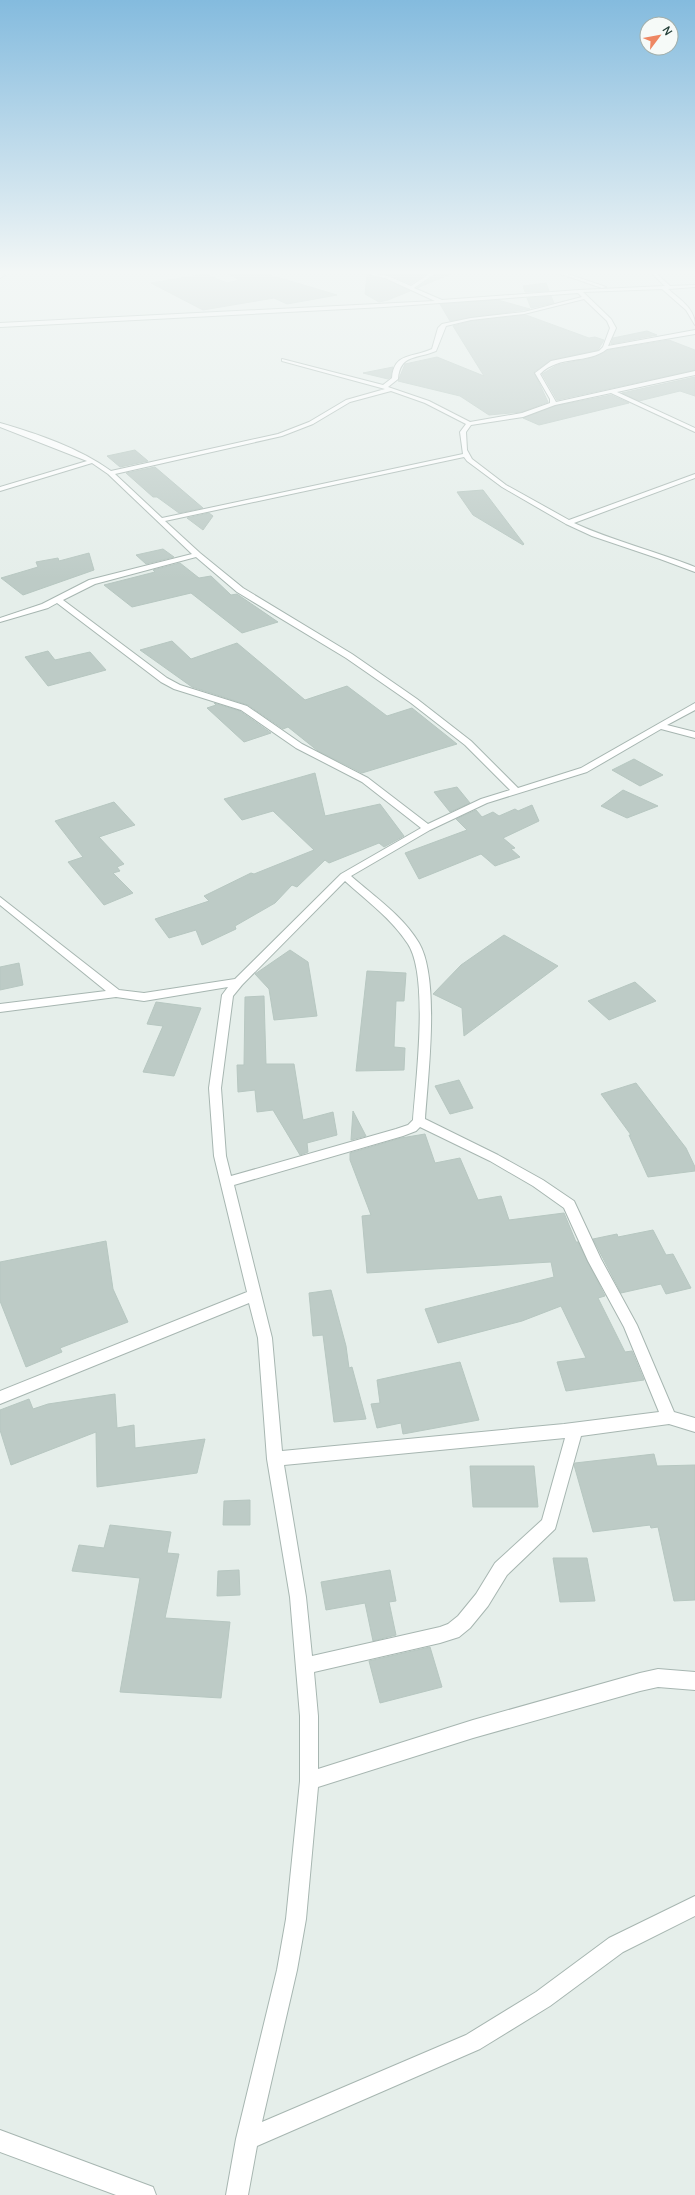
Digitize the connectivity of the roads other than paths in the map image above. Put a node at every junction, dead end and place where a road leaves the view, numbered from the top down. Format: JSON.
{"nodes":[{"id":1,"x":335,"y":374,"type":"edge"},
{"id":2,"x":395,"y":374,"type":"edge"},
{"id":3,"x":537,"y":374,"type":"edge"},
{"id":4,"x":688,"y":374,"type":"edge"},
{"id":5,"x":386,"y":389,"type":"junction"},
{"id":6,"x":611,"y":391,"type":"junction"},
{"id":7,"x":553,"y":404,"type":"junction"},
{"id":8,"x":469,"y":424,"type":"junction"},
{"id":9,"x":0,"y":425,"type":"edge"},
{"id":10,"x":695,"y":430,"type":"edge"},
{"id":11,"x":466,"y":455,"type":"junction"},
{"id":12,"x":93,"y":462,"type":"junction"},
{"id":13,"x":110,"y":472,"type":"junction"},
{"id":14,"x":695,"y":476,"type":"edge"},
{"id":15,"x":0,"y":489,"type":"edge"},
{"id":16,"x":161,"y":520,"type":"junction"},
{"id":17,"x":568,"y":523,"type":"junction"},
{"id":18,"x":196,"y":555,"type":"junction"},
{"id":19,"x":695,"y":570,"type":"edge"},
{"id":20,"x":58,"y":600,"type":"junction"},
{"id":21,"x":0,"y":620,"type":"edge"},
{"id":22,"x":695,"y":706,"type":"edge"},
{"id":23,"x":658,"y":726,"type":"junction"},
{"id":24,"x":695,"y":735,"type":"edge"},
{"id":25,"x":516,"y":791,"type":"junction"},
{"id":26,"x":427,"y":828,"type":"junction"},
{"id":27,"x":345,"y":876,"type":"junction"},
{"id":28,"x":0,"y":900,"type":"edge"},
{"id":29,"x":238,"y":982,"type":"junction"},
{"id":30,"x":116,"y":993,"type":"junction"},
{"id":31,"x":0,"y":1008,"type":"edge"},
{"id":32,"x":419,"y":1121,"type":"junction"},
{"id":33,"x":226,"y":1182,"type":"junction"},
{"id":34,"x":254,"y":1295,"type":"junction"},
{"id":35,"x":0,"y":1398,"type":"edge"},
{"id":36,"x":669,"y":1417,"type":"junction"},
{"id":37,"x":695,"y":1425,"type":"edge"},
{"id":38,"x":575,"y":1429,"type":"junction"},
{"id":39,"x":275,"y":1460,"type":"junction"},
{"id":40,"x":304,"y":1666,"type":"junction"},
{"id":41,"x":695,"y":1681,"type":"edge"},
{"id":42,"x":309,"y":1781,"type":"junction"},
{"id":43,"x":695,"y":1906,"type":"edge"},
{"id":44,"x":247,"y":2139,"type":"junction"},
{"id":45,"x":0,"y":2141,"type":"edge"},
{"id":46,"x":145,"y":2195,"type":"edge"},
{"id":47,"x":237,"y":2195,"type":"edge"}],
"edges":[{"from":1,"to":5,"type":"street"},
{"from":2,"to":5,"type":"street"},
{"from":3,"to":7,"type":"street"},
{"from":4,"to":6,"type":"street"},
{"from":5,"to":8,"type":"street"},
{"from":5,"to":13,"type":"street"},
{"from":6,"to":7,"type":"street"},
{"from":6,"to":10,"type":"street"},
{"from":7,"to":8,"type":"street"},
{"from":8,"to":11,"type":"street"},
{"from":9,"to":12,"type":"street"},
{"from":11,"to":16,"type":"street"},
{"from":11,"to":17,"type":"street"},
{"from":12,"to":13,"type":"street"},
{"from":12,"to":15,"type":"street"},
{"from":13,"to":16,"type":"street"},
{"from":14,"to":17,"type":"street"},
{"from":16,"to":18,"type":"street"},
{"from":17,"to":19,"type":"street"},
{"from":18,"to":20,"type":"street"},
{"from":18,"to":25,"type":"street"},
{"from":20,"to":21,"type":"street"},
{"from":20,"to":26,"type":"street"},
{"from":22,"to":23,"type":"street"},
{"from":23,"to":24,"type":"street"},
{"from":23,"to":25,"type":"street"},
{"from":25,"to":26,"type":"street"},
{"from":26,"to":27,"type":"street"},
{"from":27,"to":29,"type":"street"},
{"from":27,"to":32,"type":"street"},
{"from":28,"to":30,"type":"street"},
{"from":29,"to":30,"type":"street"},
{"from":29,"to":33,"type":"street"},
{"from":30,"to":31,"type":"street"},
{"from":32,"to":33,"type":"street"},
{"from":32,"to":36,"type":"street"},
{"from":33,"to":34,"type":"street"},
{"from":34,"to":35,"type":"street"},
{"from":34,"to":39,"type":"street"},
{"from":36,"to":37,"type":"street"},
{"from":36,"to":38,"type":"street"},
{"from":38,"to":39,"type":"street"},
{"from":38,"to":40,"type":"street"},
{"from":39,"to":40,"type":"street"},
{"from":40,"to":42,"type":"street"},
{"from":41,"to":42,"type":"street"},
{"from":42,"to":44,"type":"street"},
{"from":43,"to":44,"type":"street"},
{"from":44,"to":47,"type":"street"},
{"from":45,"to":46,"type":"street"}]}
